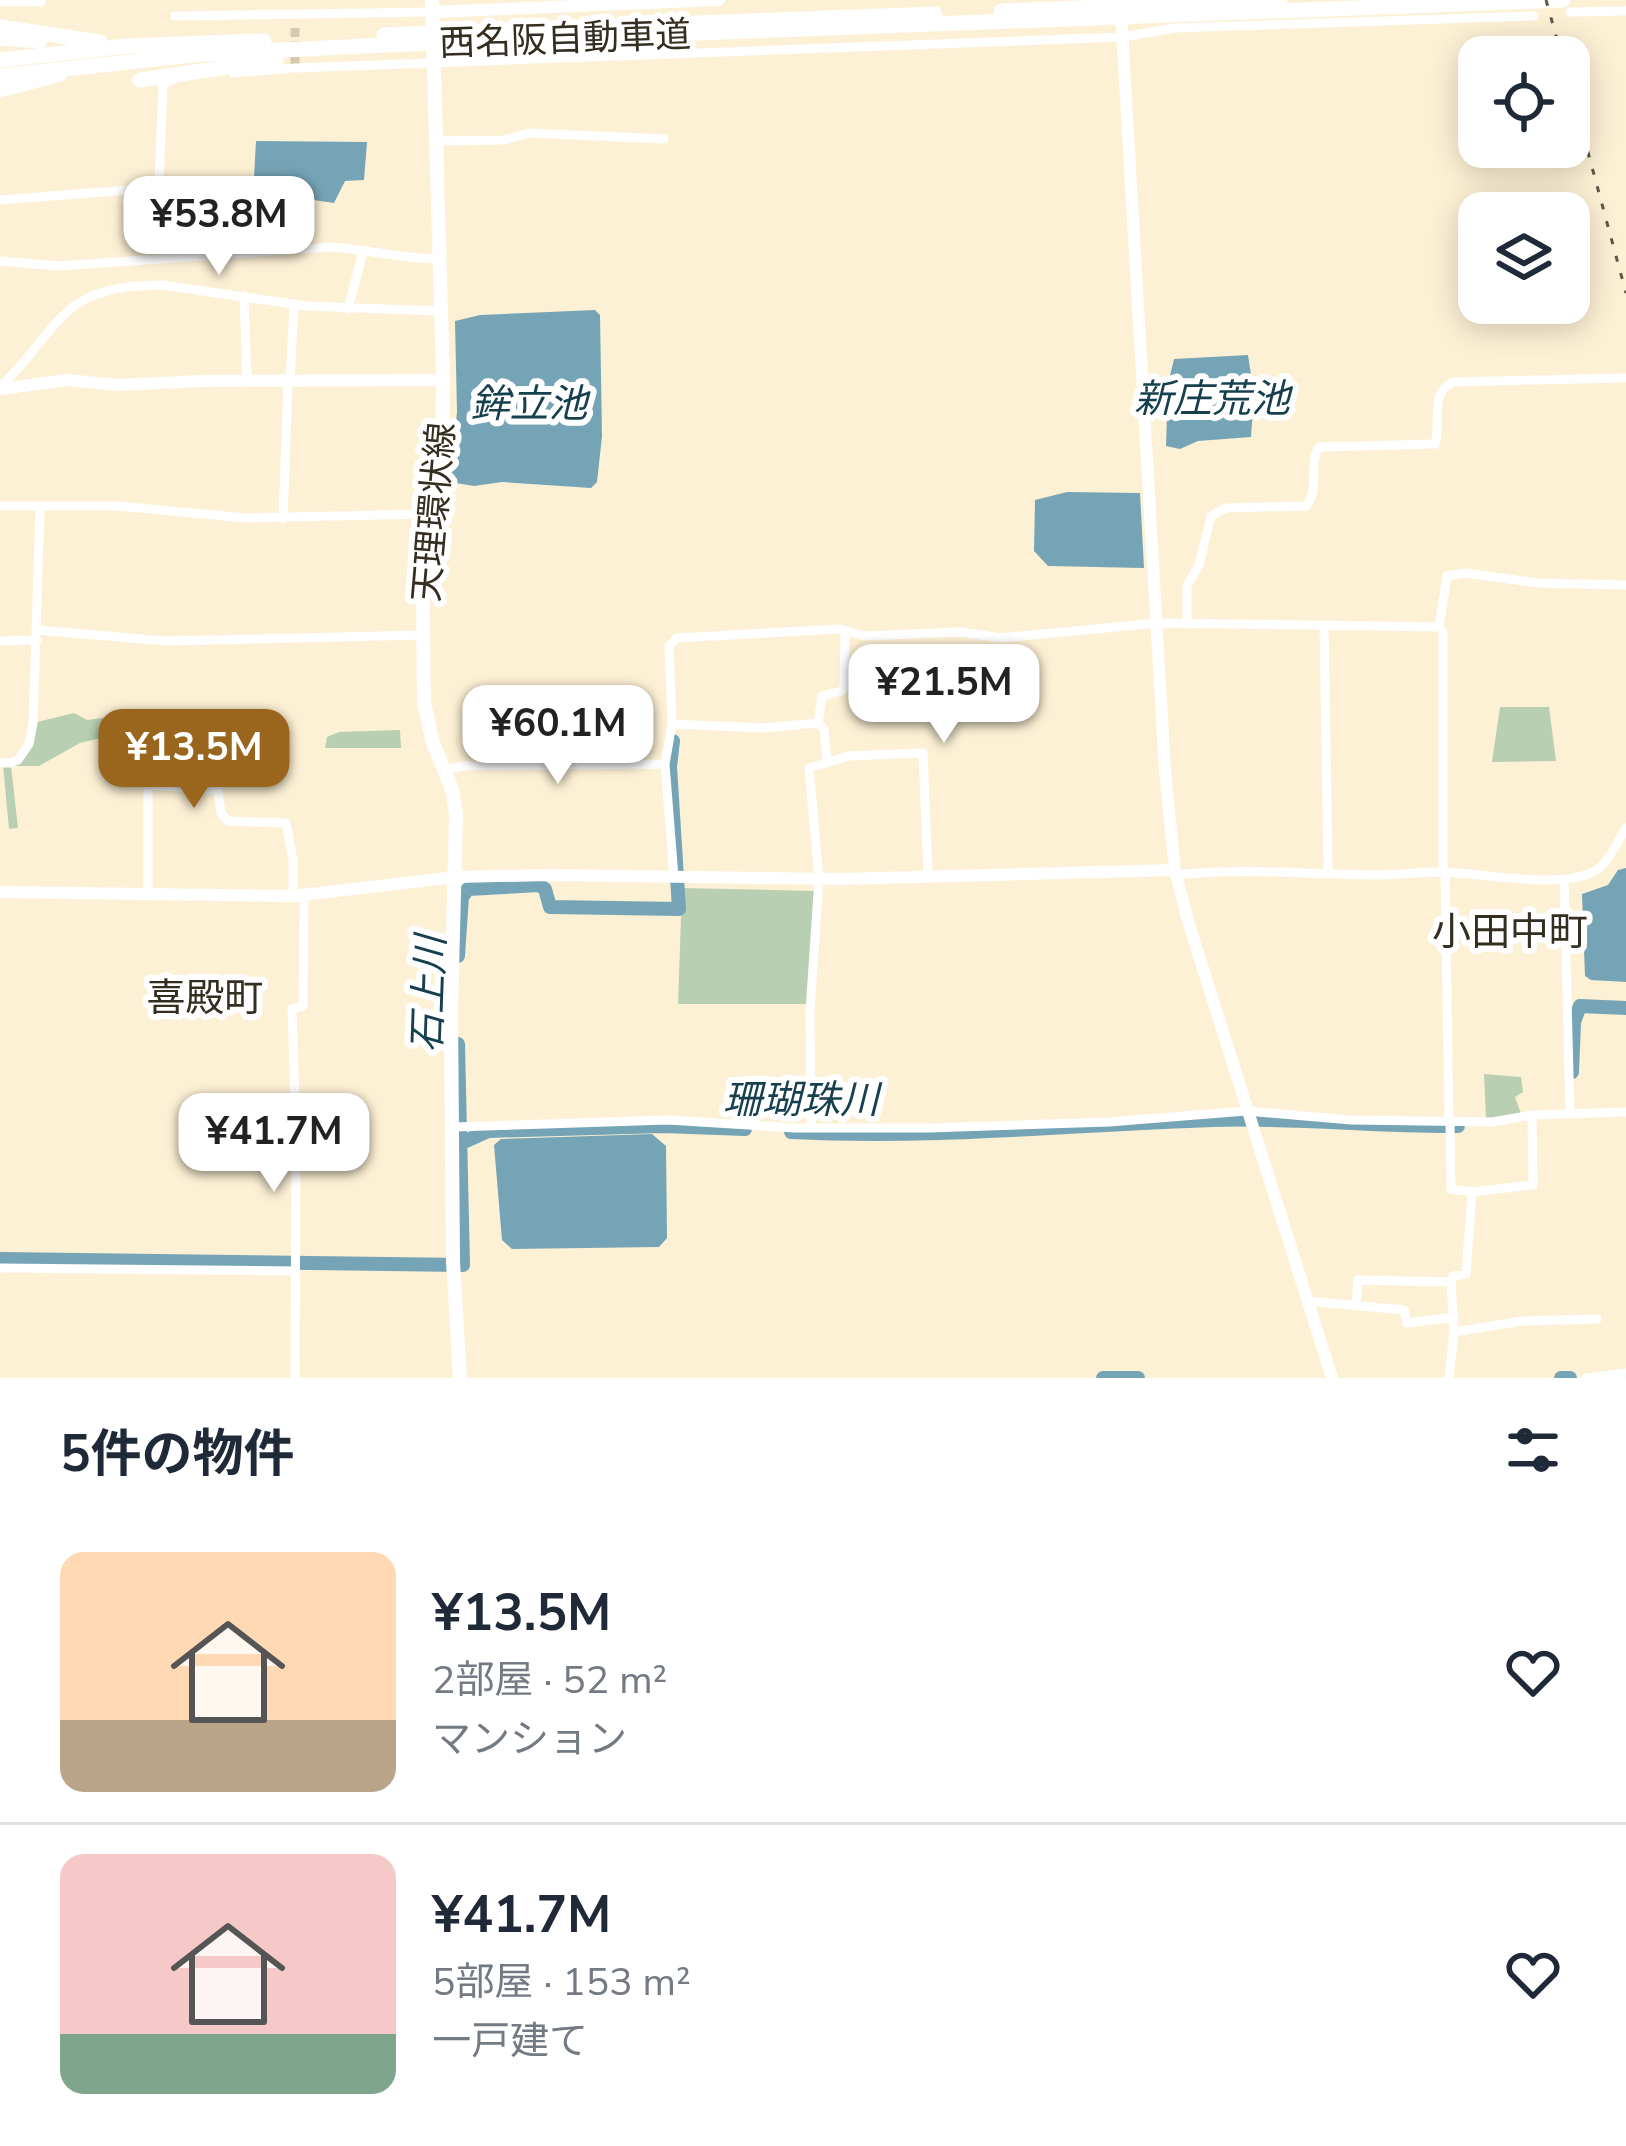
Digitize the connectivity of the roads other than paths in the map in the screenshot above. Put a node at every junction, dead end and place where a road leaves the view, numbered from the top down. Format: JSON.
{"nodes":[{"id":1,"x":719,"y":0,"type":"edge"},
{"id":2,"x":1120,"y":0,"type":"edge"},
{"id":3,"x":1280,"y":0,"type":"edge"},
{"id":4,"x":0,"y":2,"type":"edge"},
{"id":5,"x":41,"y":2,"type":"edge"},
{"id":6,"x":432,"y":6,"type":"edge"},
{"id":7,"x":1566,"y":6,"type":"edge"},
{"id":8,"x":1626,"y":11,"type":"edge"},
{"id":9,"x":1091,"y":12,"type":"junction"},
{"id":10,"x":295,"y":13,"type":"junction"},
{"id":11,"x":175,"y":16,"type":"dead end"},
{"id":12,"x":1534,"y":16,"type":"dead end"},
{"id":13,"x":295,"y":28,"type":"tunnel mouth"},
{"id":14,"x":1122,"y":37,"type":"junction"},
{"id":15,"x":432,"y":38,"type":"junction"},
{"id":16,"x":0,"y":43,"type":"edge"},
{"id":17,"x":386,"y":45,"type":"junction"},
{"id":18,"x":127,"y":46,"type":"junction"},
{"id":19,"x":103,"y":63,"type":"junction"},
{"id":20,"x":433,"y":64,"type":"junction"},
{"id":21,"x":62,"y":74,"type":"junction"},
{"id":22,"x":140,"y":80,"type":"dead end"},
{"id":23,"x":0,"y":88,"type":"edge"},
{"id":24,"x":664,"y":139,"type":"dead end"},
{"id":25,"x":435,"y":141,"type":"junction"},
{"id":26,"x":0,"y":200,"type":"edge"},
{"id":27,"x":363,"y":252,"type":"junction"},
{"id":28,"x":438,"y":259,"type":"junction"},
{"id":29,"x":0,"y":261,"type":"edge"},
{"id":30,"x":244,"y":296,"type":"junction"},
{"id":31,"x":294,"y":304,"type":"junction"},
{"id":32,"x":348,"y":309,"type":"junction"},
{"id":33,"x":439,"y":311,"type":"junction"},
{"id":34,"x":1626,"y":378,"type":"edge"},
{"id":35,"x":247,"y":380,"type":"junction"},
{"id":36,"x":443,"y":380,"type":"junction"},
{"id":37,"x":289,"y":381,"type":"junction"},
{"id":38,"x":0,"y":388,"type":"edge"},
{"id":39,"x":0,"y":506,"type":"edge"},
{"id":40,"x":40,"y":508,"type":"junction"},
{"id":41,"x":427,"y":514,"type":"junction"},
{"id":42,"x":283,"y":519,"type":"junction"},
{"id":43,"x":1626,"y":585,"type":"edge"},
{"id":44,"x":1159,"y":623,"type":"junction"},
{"id":45,"x":1187,"y":624,"type":"junction"},
{"id":46,"x":1324,"y":626,"type":"junction"},
{"id":47,"x":1439,"y":627,"type":"junction"},
{"id":48,"x":850,"y":633,"type":"junction"},
{"id":49,"x":37,"y":635,"type":"junction"},
{"id":50,"x":423,"y":635,"type":"junction"},
{"id":51,"x":0,"y":641,"type":"edge"},
{"id":52,"x":818,"y":723,"type":"junction"},
{"id":53,"x":675,"y":724,"type":"junction"},
{"id":54,"x":827,"y":760,"type":"junction"},
{"id":55,"x":0,"y":763,"type":"edge"},
{"id":56,"x":664,"y":764,"type":"junction"},
{"id":57,"x":446,"y":770,"type":"junction"},
{"id":58,"x":1626,"y":828,"type":"edge"},
{"id":59,"x":1444,"y":872,"type":"junction"},
{"id":60,"x":1175,"y":873,"type":"junction"},
{"id":61,"x":1328,"y":873,"type":"junction"},
{"id":62,"x":928,"y":876,"type":"junction"},
{"id":63,"x":674,"y":877,"type":"junction"},
{"id":64,"x":456,"y":878,"type":"junction"},
{"id":65,"x":819,"y":879,"type":"junction"},
{"id":66,"x":1564,"y":880,"type":"junction"},
{"id":67,"x":0,"y":892,"type":"edge"},
{"id":68,"x":148,"y":893,"type":"junction"},
{"id":69,"x":299,"y":896,"type":"junction"},
{"id":70,"x":1246,"y":1111,"type":"junction"},
{"id":71,"x":1626,"y":1112,"type":"edge"},
{"id":72,"x":1570,"y":1114,"type":"junction"},
{"id":73,"x":1532,"y":1115,"type":"junction"},
{"id":74,"x":1449,"y":1122,"type":"junction"},
{"id":75,"x":453,"y":1127,"type":"junction"},
{"id":76,"x":811,"y":1128,"type":"junction"},
{"id":77,"x":1472,"y":1192,"type":"junction"},
{"id":78,"x":296,"y":1266,"type":"junction"},
{"id":79,"x":0,"y":1268,"type":"edge"},
{"id":80,"x":1451,"y":1282,"type":"junction"},
{"id":81,"x":1307,"y":1301,"type":"junction"},
{"id":82,"x":1355,"y":1304,"type":"junction"},
{"id":83,"x":1454,"y":1318,"type":"junction"},
{"id":84,"x":1597,"y":1319,"type":"dead end"},
{"id":85,"x":1454,"y":1332,"type":"junction"},
{"id":86,"x":1626,"y":1373,"type":"edge"},
{"id":87,"x":295,"y":1378,"type":"edge"},
{"id":88,"x":460,"y":1378,"type":"edge"},
{"id":89,"x":1332,"y":1378,"type":"edge"},
{"id":90,"x":1449,"y":1378,"type":"edge"},
{"id":91,"x":1586,"y":1378,"type":"edge"}],
"edges":[{"from":1,"to":6,"type":"street"},
{"from":2,"to":14,"type":"street"},
{"from":3,"to":9,"type":"highway","name":"西名阪自動車道"},
{"from":4,"to":5,"type":"street"},
{"from":6,"to":10,"type":"street"},
{"from":6,"to":20,"type":"main road","name":"天理環状線"},
{"from":7,"to":8,"type":"street"},
{"from":7,"to":9,"type":"highway","name":"西名阪自動車道"},
{"from":9,"to":15,"type":"highway","name":"西名阪自動車道"},
{"from":10,"to":11,"type":"street"},
{"from":10,"to":13,"type":"street"},
{"from":12,"to":14,"type":"street"},
{"from":14,"to":20,"type":"street"},
{"from":14,"to":44,"type":"street"},
{"from":15,"to":17,"type":"highway","name":"西名阪自動車道"},
{"from":15,"to":18,"type":"highway","name":"西名阪自動車道"},
{"from":16,"to":18,"type":"highway"},
{"from":16,"to":18,"type":"highway","name":"西名阪自動車道"},
{"from":17,"to":19,"type":"highway","name":"西名阪自動車道"},
{"from":17,"to":22,"type":"highway"},
{"from":19,"to":21,"type":"highway"},
{"from":19,"to":23,"type":"highway","name":"西名阪自動車道"},
{"from":20,"to":25,"type":"main road","name":"天理環状線"},
{"from":20,"to":26,"type":"street"},
{"from":21,"to":23,"type":"highway"},
{"from":21,"to":23,"type":"highway"},
{"from":24,"to":25,"type":"street"},
{"from":25,"to":28,"type":"main road","name":"天理環状線"},
{"from":27,"to":28,"type":"street"},
{"from":27,"to":29,"type":"street"},
{"from":27,"to":32,"type":"street"},
{"from":28,"to":33,"type":"main road","name":"天理環状線"},
{"from":30,"to":31,"type":"street"},
{"from":30,"to":35,"type":"street"},
{"from":30,"to":38,"type":"street"},
{"from":31,"to":32,"type":"street"},
{"from":31,"to":37,"type":"street"},
{"from":32,"to":33,"type":"street"},
{"from":33,"to":36,"type":"main road","name":"天理環状線"},
{"from":34,"to":45,"type":"street"},
{"from":35,"to":37,"type":"street"},
{"from":35,"to":38,"type":"street"},
{"from":36,"to":37,"type":"street"},
{"from":36,"to":41,"type":"main road","name":"天理環状線"},
{"from":37,"to":42,"type":"street"},
{"from":39,"to":40,"type":"street"},
{"from":40,"to":42,"type":"street"},
{"from":40,"to":49,"type":"street"},
{"from":41,"to":42,"type":"street"},
{"from":41,"to":50,"type":"main road","name":"天理環状線"},
{"from":43,"to":47,"type":"street"},
{"from":44,"to":45,"type":"street"},
{"from":44,"to":48,"type":"street"},
{"from":44,"to":60,"type":"street"},
{"from":45,"to":46,"type":"street"},
{"from":46,"to":47,"type":"street"},
{"from":46,"to":61,"type":"street"},
{"from":47,"to":59,"type":"street"},
{"from":48,"to":52,"type":"street"},
{"from":48,"to":53,"type":"street"},
{"from":49,"to":50,"type":"street"},
{"from":49,"to":51,"type":"street"},
{"from":49,"to":55,"type":"street"},
{"from":50,"to":57,"type":"main road","name":"天理環状線"},
{"from":52,"to":53,"type":"street"},
{"from":52,"to":54,"type":"street"},
{"from":53,"to":56,"type":"street"},
{"from":54,"to":62,"type":"street"},
{"from":54,"to":65,"type":"street"},
{"from":56,"to":57,"type":"street"},
{"from":56,"to":63,"type":"street"},
{"from":57,"to":64,"type":"main road","name":"天理環状線"},
{"from":58,"to":66,"type":"street"},
{"from":59,"to":61,"type":"street"},
{"from":59,"to":66,"type":"street"},
{"from":59,"to":74,"type":"street"},
{"from":60,"to":61,"type":"street"},
{"from":60,"to":62,"type":"street"},
{"from":60,"to":70,"type":"street"},
{"from":62,"to":65,"type":"street"},
{"from":63,"to":64,"type":"street"},
{"from":63,"to":65,"type":"street"},
{"from":64,"to":69,"type":"street"},
{"from":64,"to":75,"type":"main road","name":"天理環状線"},
{"from":65,"to":76,"type":"street"},
{"from":66,"to":72,"type":"street"},
{"from":67,"to":68,"type":"street"},
{"from":68,"to":69,"type":"street"},
{"from":68,"to":69,"type":"street"},
{"from":69,"to":78,"type":"street"},
{"from":70,"to":74,"type":"street"},
{"from":70,"to":76,"type":"street"},
{"from":70,"to":81,"type":"street"},
{"from":71,"to":72,"type":"street"},
{"from":72,"to":73,"type":"street"},
{"from":73,"to":74,"type":"street"},
{"from":73,"to":77,"type":"street"},
{"from":74,"to":77,"type":"street"},
{"from":75,"to":76,"type":"street"},
{"from":75,"to":88,"type":"main road","name":"天理環状線"},
{"from":77,"to":80,"type":"street"},
{"from":78,"to":79,"type":"street"},
{"from":78,"to":87,"type":"street"},
{"from":80,"to":82,"type":"street"},
{"from":80,"to":83,"type":"street"},
{"from":81,"to":82,"type":"street"},
{"from":81,"to":89,"type":"street"},
{"from":82,"to":83,"type":"street"},
{"from":83,"to":85,"type":"street"},
{"from":84,"to":85,"type":"street"},
{"from":85,"to":90,"type":"street"},
{"from":86,"to":91,"type":"street"}]}
